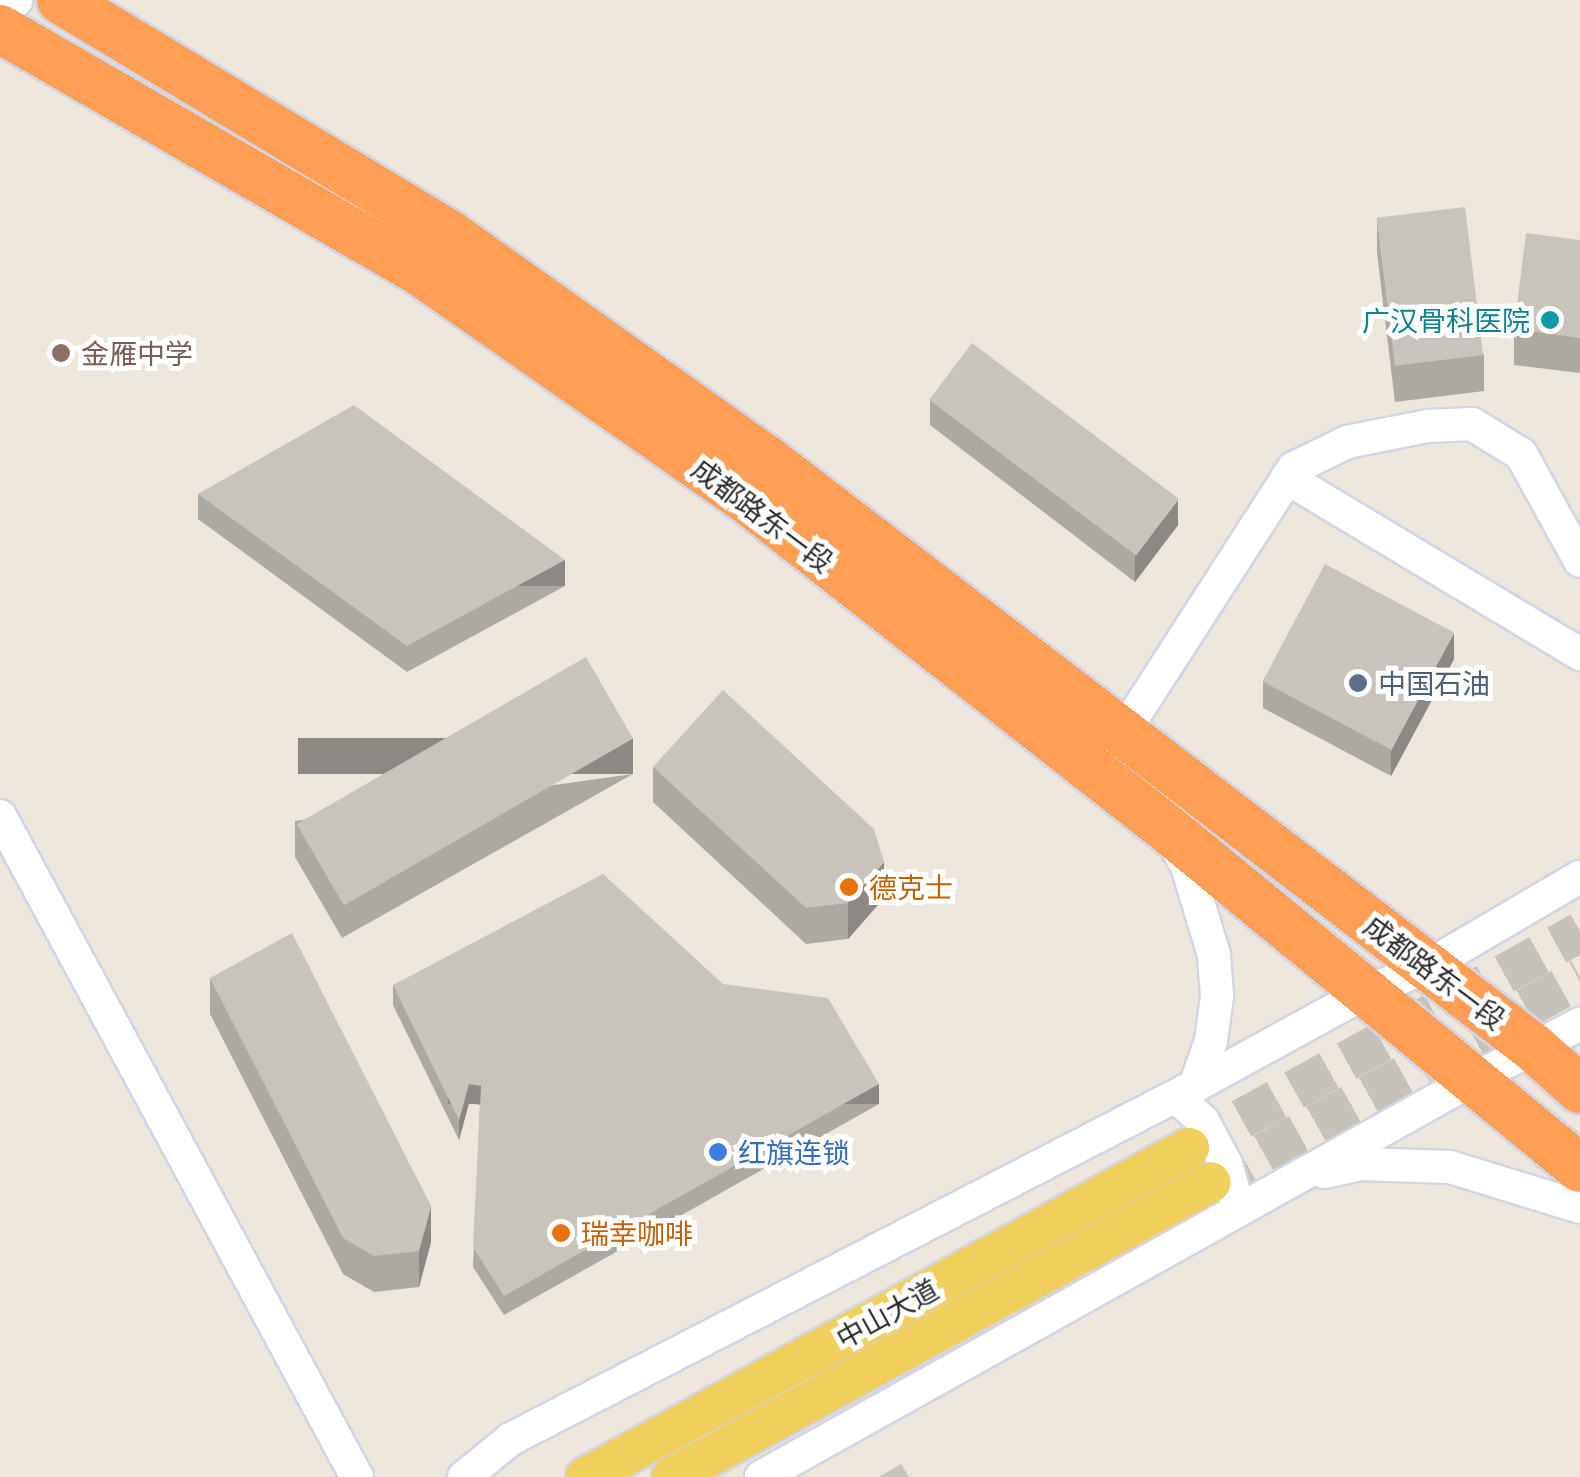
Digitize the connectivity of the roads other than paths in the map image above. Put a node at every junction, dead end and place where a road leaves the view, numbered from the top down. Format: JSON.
{"nodes":[{"id":1,"x":16,"y":0,"type":"edge"},
{"id":2,"x":61,"y":0,"type":"edge"},
{"id":3,"x":0,"y":20,"type":"edge"},
{"id":4,"x":0,"y":29,"type":"edge"},
{"id":5,"x":1287,"y":478,"type":"junction"},
{"id":6,"x":1580,"y":561,"type":"edge"},
{"id":7,"x":1580,"y":654,"type":"edge"},
{"id":8,"x":1123,"y":733,"type":"junction"},
{"id":9,"x":0,"y":816,"type":"edge"},
{"id":10,"x":1165,"y":827,"type":"junction"},
{"id":11,"x":1580,"y":877,"type":"edge"},
{"id":12,"x":1428,"y":966,"type":"junction"},
{"id":13,"x":1366,"y":993,"type":"junction"},
{"id":14,"x":1580,"y":1024,"type":"edge"},
{"id":15,"x":1534,"y":1048,"type":"junction"},
{"id":16,"x":1470,"y":1080,"type":"junction"},
{"id":17,"x":1580,"y":1089,"type":"edge"},
{"id":18,"x":1185,"y":1091,"type":"junction"},
{"id":19,"x":1189,"y":1148,"type":"tunnel mouth"},
{"id":20,"x":1580,"y":1168,"type":"edge"},
{"id":21,"x":1295,"y":1179,"type":"junction"},
{"id":22,"x":1225,"y":1196,"type":"junction"},
{"id":23,"x":1580,"y":1207,"type":"edge"},
{"id":24,"x":357,"y":1477,"type":"edge"},
{"id":25,"x":464,"y":1477,"type":"edge"},
{"id":26,"x":586,"y":1477,"type":"edge"},
{"id":27,"x":672,"y":1477,"type":"edge"},
{"id":28,"x":761,"y":1477,"type":"edge"}],
"edges":[{"from":1,"to":3,"type":"street"},
{"from":2,"to":8,"type":"highway","name":"成都路东一段"},
{"from":4,"to":10,"type":"highway","name":"成都路东一段"},
{"from":5,"to":6,"type":"street"},
{"from":5,"to":7,"type":"street"},
{"from":5,"to":8,"type":"street"},
{"from":8,"to":12,"type":"highway","name":"成都路东一段"},
{"from":9,"to":24,"type":"street"},
{"from":10,"to":13,"type":"highway","name":"成都路东一段"},
{"from":10,"to":18,"type":"street"},
{"from":11,"to":12,"type":"street"},
{"from":12,"to":13,"type":"street"},
{"from":12,"to":15,"type":"highway","name":"成都路东一段"},
{"from":13,"to":16,"type":"highway","name":"成都路东一段"},
{"from":13,"to":18,"type":"street"},
{"from":14,"to":15,"type":"street"},
{"from":15,"to":16,"type":"street"},
{"from":15,"to":17,"type":"highway","name":"成都路东一段"},
{"from":16,"to":20,"type":"highway","name":"成都路东一段"},
{"from":16,"to":21,"type":"street"},
{"from":18,"to":22,"type":"street"},
{"from":18,"to":25,"type":"street"},
{"from":19,"to":26,"type":"main road","name":"中山大道"},
{"from":21,"to":22,"type":"street"},
{"from":21,"to":23,"type":"street"},
{"from":22,"to":27,"type":"main road","name":"中山大道"},
{"from":22,"to":28,"type":"street"}]}
